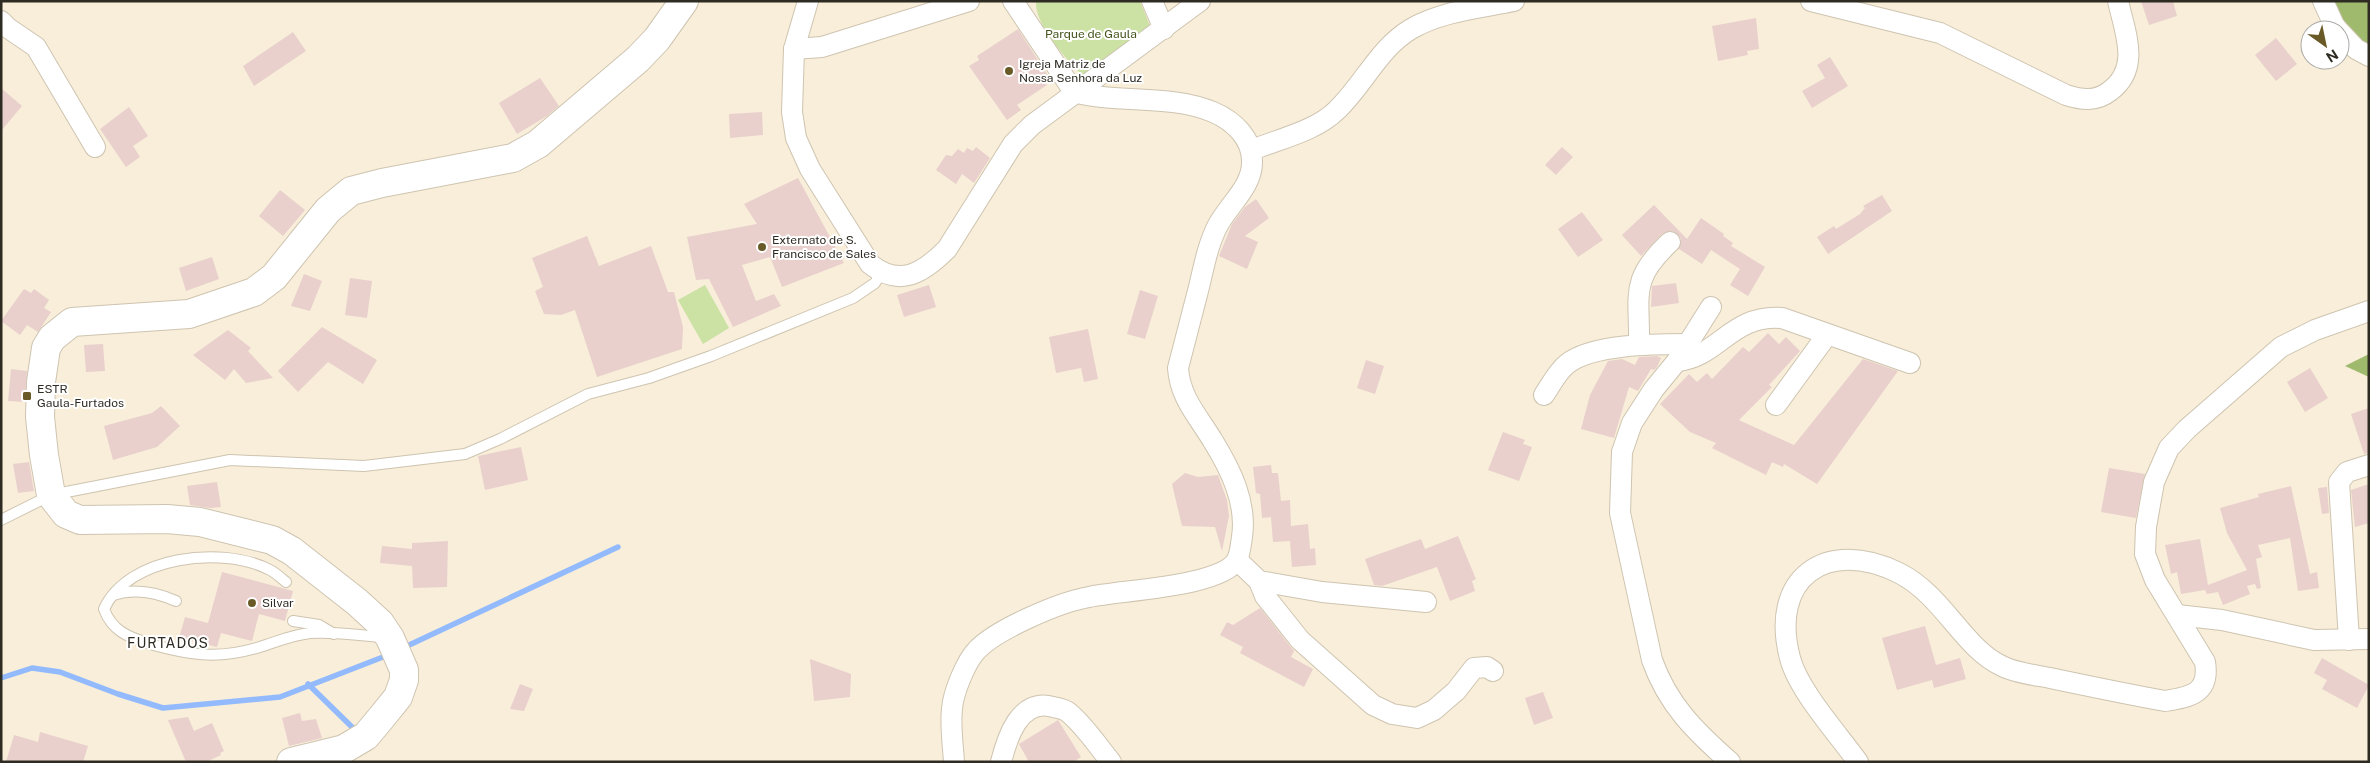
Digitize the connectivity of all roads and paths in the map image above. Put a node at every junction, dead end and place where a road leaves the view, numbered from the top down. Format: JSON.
{"nodes":[{"id":1,"x":684,"y":1,"type":"edge"},
{"id":2,"x":808,"y":1,"type":"edge"},
{"id":3,"x":969,"y":1,"type":"edge"},
{"id":4,"x":1013,"y":1,"type":"edge"},
{"id":5,"x":1152,"y":1,"type":"edge"},
{"id":6,"x":1200,"y":1,"type":"edge"},
{"id":7,"x":1514,"y":1,"type":"edge"},
{"id":8,"x":1811,"y":1,"type":"edge"},
{"id":9,"x":2118,"y":1,"type":"edge"},
{"id":10,"x":2323,"y":1,"type":"edge"},
{"id":11,"x":2332,"y":20,"type":"edge"},
{"id":12,"x":1,"y":21,"type":"edge"},
{"id":13,"x":1164,"y":28,"type":"junction"},
{"id":14,"x":2350,"y":42,"type":"edge"},
{"id":15,"x":794,"y":49,"type":"junction"},
{"id":16,"x":2369,"y":56,"type":"edge"},
{"id":17,"x":1074,"y":92,"type":"junction"},
{"id":18,"x":95,"y":148,"type":"dead end"},
{"id":19,"x":1252,"y":150,"type":"junction"},
{"id":20,"x":1670,"y":242,"type":"dead end"},
{"id":21,"x":881,"y":273,"type":"junction"},
{"id":22,"x":1711,"y":307,"type":"dead end"},
{"id":23,"x":2369,"y":311,"type":"edge"},
{"id":24,"x":1827,"y":335,"type":"junction"},
{"id":25,"x":1639,"y":344,"type":"junction"},
{"id":26,"x":1682,"y":352,"type":"junction"},
{"id":27,"x":1910,"y":363,"type":"dead end"},
{"id":28,"x":1544,"y":395,"type":"dead end"},
{"id":29,"x":1776,"y":405,"type":"dead end"},
{"id":30,"x":2369,"y":465,"type":"edge"},
{"id":31,"x":51,"y":495,"type":"junction"},
{"id":32,"x":1,"y":520,"type":"edge"},
{"id":33,"x":1237,"y":560,"type":"junction"},
{"id":34,"x":1260,"y":581,"type":"junction"},
{"id":35,"x":286,"y":582,"type":"dead end"},
{"id":36,"x":110,"y":596,"type":"junction"},
{"id":37,"x":176,"y":601,"type":"dead end"},
{"id":38,"x":1426,"y":602,"type":"dead end"},
{"id":39,"x":2177,"y":615,"type":"junction"},
{"id":40,"x":293,"y":621,"type":"dead end"},
{"id":41,"x":335,"y":634,"type":"junction"},
{"id":42,"x":2369,"y":639,"type":"edge"},
{"id":43,"x":391,"y":640,"type":"junction"},
{"id":44,"x":2349,"y":640,"type":"junction"},
{"id":45,"x":1494,"y":672,"type":"dead end"},
{"id":46,"x":291,"y":762,"type":"edge"},
{"id":47,"x":954,"y":762,"type":"edge"},
{"id":48,"x":1001,"y":762,"type":"edge"},
{"id":49,"x":1111,"y":762,"type":"edge"},
{"id":50,"x":1730,"y":762,"type":"edge"},
{"id":51,"x":1858,"y":762,"type":"edge"}],
"edges":[{"from":1,"to":31,"type":"main road"},
{"from":2,"to":15,"type":"street"},
{"from":3,"to":15,"type":"street"},
{"from":4,"to":17,"type":"street"},
{"from":5,"to":13,"type":"street"},
{"from":6,"to":13,"type":"street"},
{"from":7,"to":19,"type":"street"},
{"from":8,"to":9,"type":"street"},
{"from":10,"to":11,"type":"street"},
{"from":12,"to":18,"type":"street"},
{"from":13,"to":17,"type":"street"},
{"from":14,"to":16,"type":"street"},
{"from":15,"to":21,"type":"street"},
{"from":17,"to":19,"type":"street"},
{"from":17,"to":21,"type":"street"},
{"from":19,"to":33,"type":"street"},
{"from":20,"to":25,"type":"street"},
{"from":21,"to":31,"type":"lane"},
{"from":22,"to":26,"type":"street"},
{"from":23,"to":39,"type":"street"},
{"from":24,"to":26,"type":"street"},
{"from":24,"to":27,"type":"street"},
{"from":24,"to":29,"type":"street"},
{"from":25,"to":26,"type":"street"},
{"from":25,"to":28,"type":"street"},
{"from":26,"to":50,"type":"street"},
{"from":30,"to":44,"type":"street"},
{"from":31,"to":32,"type":"lane"},
{"from":31,"to":43,"type":"main road"},
{"from":33,"to":34,"type":"street"},
{"from":33,"to":47,"type":"street"},
{"from":34,"to":38,"type":"street"},
{"from":34,"to":45,"type":"street"},
{"from":35,"to":36,"type":"lane"},
{"from":36,"to":37,"type":"lane"},
{"from":36,"to":41,"type":"lane"},
{"from":39,"to":44,"type":"street"},
{"from":39,"to":51,"type":"street"},
{"from":40,"to":41,"type":"lane"},
{"from":41,"to":43,"type":"lane"},
{"from":42,"to":44,"type":"street"},
{"from":43,"to":46,"type":"main road"},
{"from":48,"to":49,"type":"street"}]}
